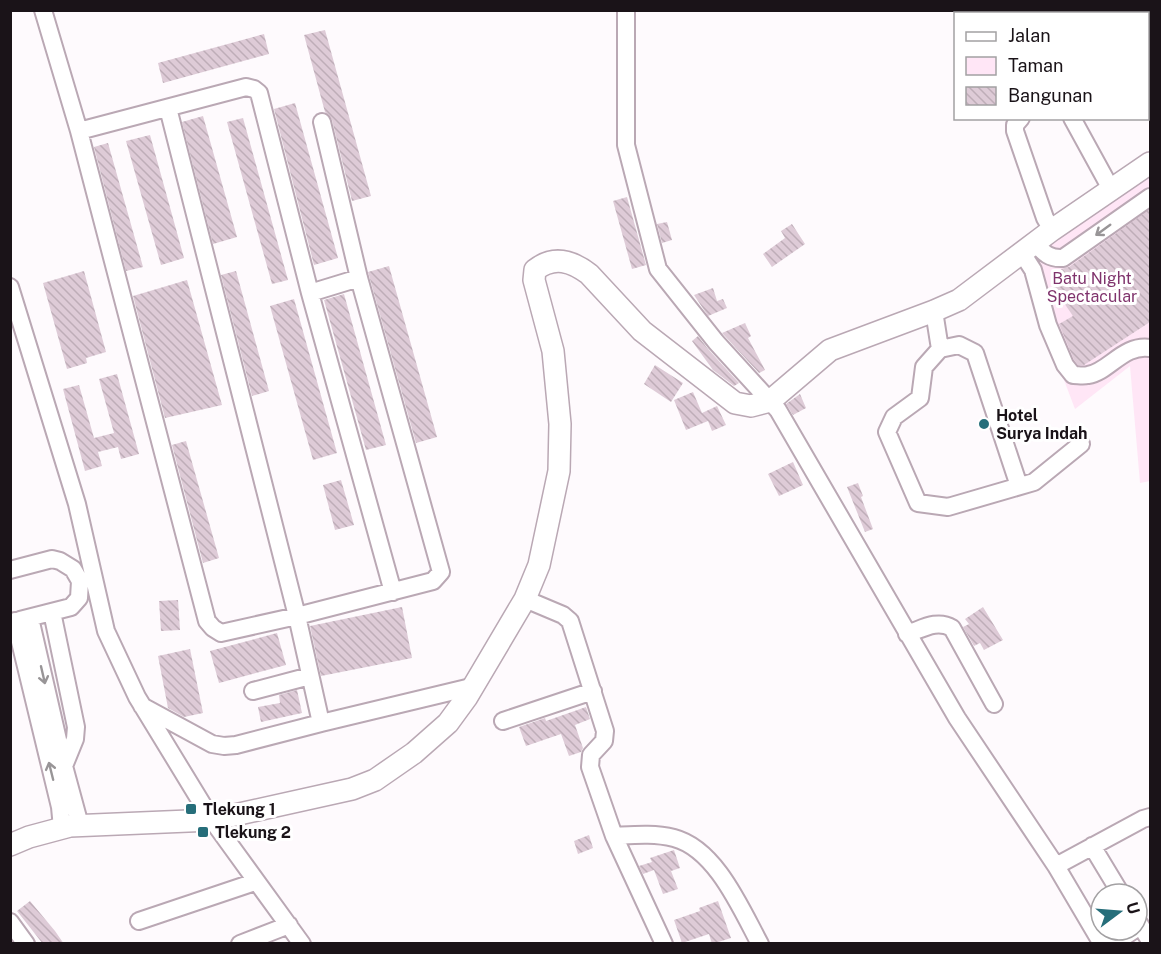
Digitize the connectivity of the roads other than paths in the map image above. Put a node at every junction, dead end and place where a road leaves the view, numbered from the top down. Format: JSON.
{"nodes":[{"id":1,"x":43,"y":10,"type":"edge"},
{"id":2,"x":626,"y":10,"type":"edge"},
{"id":3,"x":168,"y":108,"type":"junction"},
{"id":4,"x":1019,"y":120,"type":"edge"},
{"id":5,"x":1073,"y":120,"type":"edge"},
{"id":6,"x":322,"y":122,"type":"dead end"},
{"id":7,"x":80,"y":131,"type":"junction"},
{"id":8,"x":1150,"y":163,"type":"edge"},
{"id":9,"x":1112,"y":191,"type":"junction"},
{"id":10,"x":1150,"y":197,"type":"edge"},
{"id":11,"x":1052,"y":230,"type":"junction"},
{"id":12,"x":1029,"y":248,"type":"junction"},
{"id":13,"x":359,"y":278,"type":"junction"},
{"id":14,"x":10,"y":287,"type":"edge"},
{"id":15,"x":310,"y":292,"type":"junction"},
{"id":16,"x":934,"y":311,"type":"junction"},
{"id":17,"x":1150,"y":348,"type":"edge"},
{"id":18,"x":940,"y":349,"type":"junction"},
{"id":19,"x":770,"y":401,"type":"junction"},
{"id":20,"x":1081,"y":444,"type":"dead end"},
{"id":21,"x":1019,"y":486,"type":"junction"},
{"id":22,"x":10,"y":570,"type":"edge"},
{"id":23,"x":393,"y":592,"type":"junction"},
{"id":24,"x":525,"y":599,"type":"junction"},
{"id":25,"x":52,"y":612,"type":"junction"},
{"id":26,"x":297,"y":616,"type":"junction"},
{"id":27,"x":18,"y":620,"type":"edge"},
{"id":28,"x":907,"y":634,"type":"junction"},
{"id":29,"x":310,"y":676,"type":"junction"},
{"id":30,"x":471,"y":687,"type":"junction"},
{"id":31,"x":254,"y":691,"type":"dead end"},
{"id":32,"x":593,"y":691,"type":"junction"},
{"id":33,"x":994,"y":704,"type":"dead end"},
{"id":34,"x":142,"y":706,"type":"junction"},
{"id":35,"x":503,"y":721,"type":"dead end"},
{"id":36,"x":321,"y":723,"type":"junction"},
{"id":37,"x":64,"y":766,"type":"junction"},
{"id":38,"x":1150,"y":817,"type":"edge"},
{"id":39,"x":212,"y":820,"type":"junction"},
{"id":40,"x":71,"y":826,"type":"junction"},
{"id":41,"x":614,"y":836,"type":"junction"},
{"id":42,"x":10,"y":845,"type":"edge"},
{"id":43,"x":1092,"y":846,"type":"junction"},
{"id":44,"x":1056,"y":866,"type":"junction"},
{"id":45,"x":255,"y":882,"type":"junction"},
{"id":46,"x":1114,"y":882,"type":"edge"},
{"id":47,"x":139,"y":921,"type":"dead end"},
{"id":48,"x":10,"y":922,"type":"edge"},
{"id":49,"x":289,"y":926,"type":"junction"},
{"id":50,"x":26,"y":944,"type":"edge"},
{"id":51,"x":240,"y":944,"type":"edge"},
{"id":52,"x":302,"y":944,"type":"edge"},
{"id":53,"x":664,"y":944,"type":"edge"},
{"id":54,"x":760,"y":944,"type":"edge"},
{"id":55,"x":1102,"y":944,"type":"edge"}],
"edges":[{"from":1,"to":7,"type":"street"},
{"from":2,"to":19,"type":"street"},
{"from":3,"to":7,"type":"street"},
{"from":3,"to":15,"type":"street"},
{"from":3,"to":26,"type":"street"},
{"from":4,"to":11,"type":"street"},
{"from":5,"to":9,"type":"street"},
{"from":6,"to":13,"type":"street"},
{"from":7,"to":26,"type":"street"},
{"from":8,"to":9,"type":"main road"},
{"from":9,"to":11,"type":"main road"},
{"from":10,"to":12,"type":"street","one_way":true},
{"from":11,"to":12,"type":"main road"},
{"from":12,"to":16,"type":"main road"},
{"from":12,"to":17,"type":"street"},
{"from":13,"to":15,"type":"street"},
{"from":13,"to":23,"type":"street"},
{"from":14,"to":34,"type":"street"},
{"from":15,"to":23,"type":"street"},
{"from":16,"to":18,"type":"street"},
{"from":16,"to":19,"type":"main road"},
{"from":18,"to":21,"type":"street"},
{"from":18,"to":21,"type":"street"},
{"from":19,"to":24,"type":"main road"},
{"from":19,"to":28,"type":"street"},
{"from":20,"to":21,"type":"street"},
{"from":22,"to":25,"type":"street"},
{"from":23,"to":26,"type":"street"},
{"from":24,"to":30,"type":"main road"},
{"from":24,"to":32,"type":"street"},
{"from":25,"to":27,"type":"street"},
{"from":25,"to":37,"type":"street"},
{"from":26,"to":29,"type":"street"},
{"from":27,"to":37,"type":"street","one_way":true},
{"from":40,"to":27,"type":"street","one_way":true},
{"from":28,"to":33,"type":"street"},
{"from":28,"to":44,"type":"street"},
{"from":29,"to":31,"type":"street"},
{"from":29,"to":36,"type":"street"},
{"from":30,"to":36,"type":"street"},
{"from":30,"to":39,"type":"main road"},
{"from":32,"to":35,"type":"street"},
{"from":32,"to":41,"type":"street"},
{"from":34,"to":36,"type":"street"},
{"from":34,"to":39,"type":"street"},
{"from":37,"to":40,"type":"street"},
{"from":38,"to":43,"type":"street"},
{"from":39,"to":40,"type":"main road"},
{"from":39,"to":45,"type":"street"},
{"from":40,"to":42,"type":"main road"},
{"from":41,"to":53,"type":"street"},
{"from":41,"to":54,"type":"street"},
{"from":43,"to":44,"type":"street"},
{"from":43,"to":46,"type":"street"},
{"from":44,"to":55,"type":"street"},
{"from":45,"to":47,"type":"street"},
{"from":45,"to":49,"type":"street"},
{"from":48,"to":50,"type":"street"},
{"from":49,"to":51,"type":"street"},
{"from":49,"to":52,"type":"street"}]}
